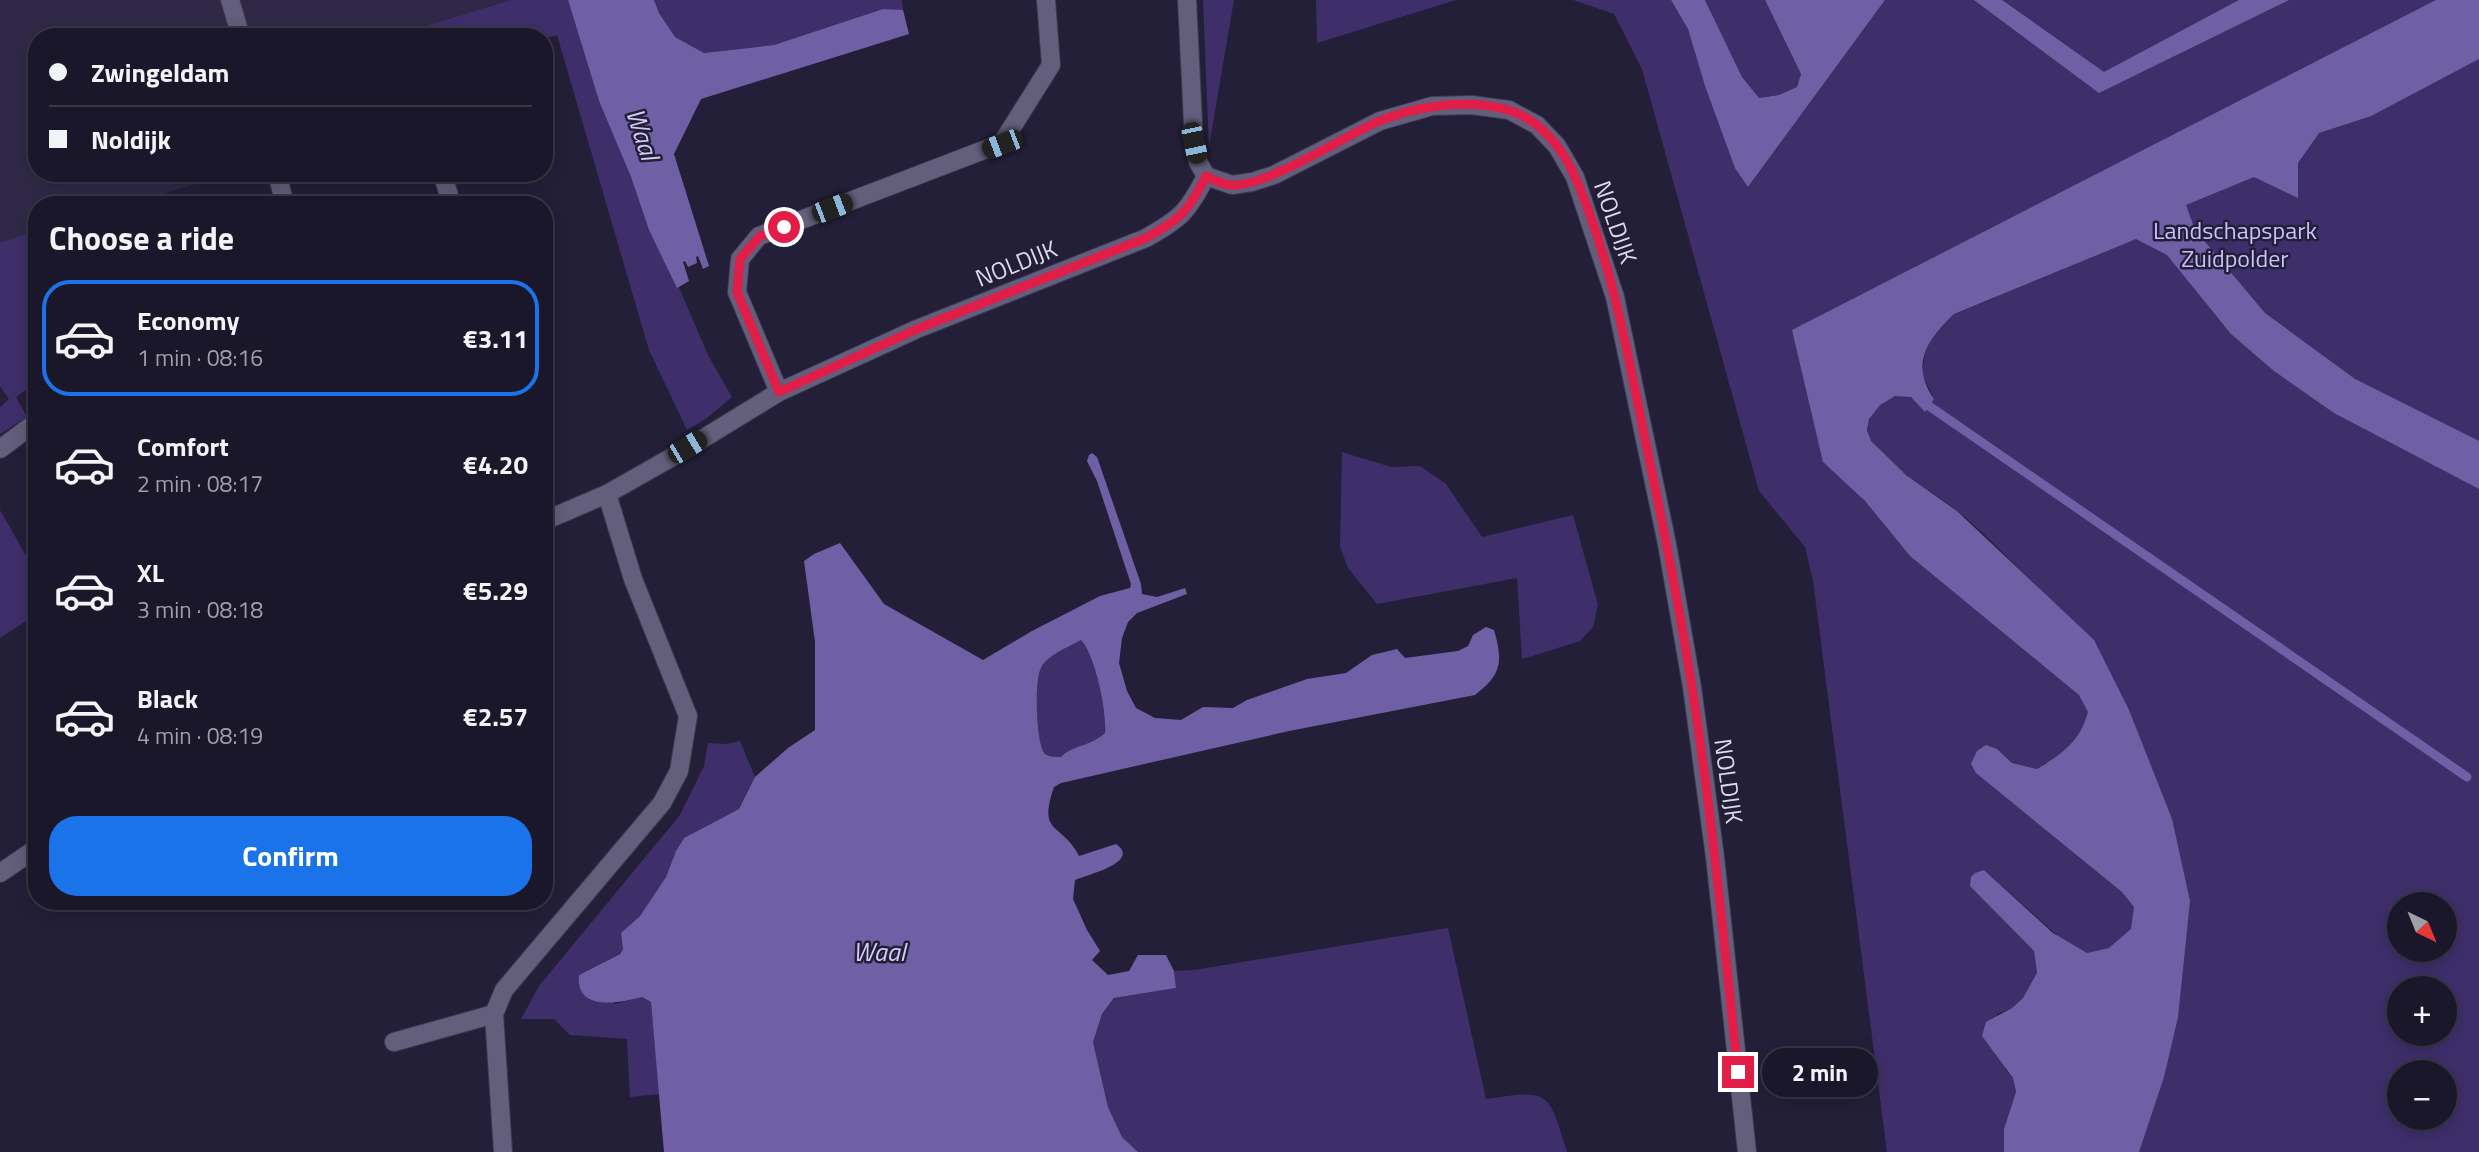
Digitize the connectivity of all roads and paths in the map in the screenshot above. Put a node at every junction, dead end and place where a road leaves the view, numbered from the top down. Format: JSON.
{"nodes":[{"id":1,"x":230,"y":0,"type":"edge"},
{"id":2,"x":1046,"y":0,"type":"edge"},
{"id":3,"x":1187,"y":0,"type":"edge"},
{"id":4,"x":238,"y":28,"type":"edge"},
{"id":5,"x":1206,"y":176,"type":"junction"},
{"id":6,"x":771,"y":396,"type":"junction"},
{"id":7,"x":28,"y":428,"type":"edge"},
{"id":8,"x":0,"y":449,"type":"edge"},
{"id":9,"x":607,"y":494,"type":"junction"},
{"id":10,"x":553,"y":517,"type":"edge"},
{"id":11,"x":28,"y":854,"type":"edge"},
{"id":12,"x":0,"y":873,"type":"edge"},
{"id":13,"x":494,"y":1013,"type":"junction"},
{"id":14,"x":394,"y":1042,"type":"dead end"},
{"id":15,"x":503,"y":1152,"type":"edge"},
{"id":16,"x":1747,"y":1152,"type":"edge"}],
"edges":[{"from":1,"to":4,"type":"street"},
{"from":2,"to":6,"type":"street"},
{"from":3,"to":5,"type":"street"},
{"from":5,"to":6,"type":"street","name":"NOLDIJK"},
{"from":5,"to":16,"type":"street","name":"NOLDIJK"},
{"from":6,"to":9,"type":"street","name":"NOLDIJK"},
{"from":7,"to":8,"type":"street"},
{"from":9,"to":10,"type":"street","name":"NOLDIJK"},
{"from":9,"to":13,"type":"street"},
{"from":11,"to":12,"type":"street"},
{"from":13,"to":14,"type":"street"},
{"from":13,"to":15,"type":"street"}]}
